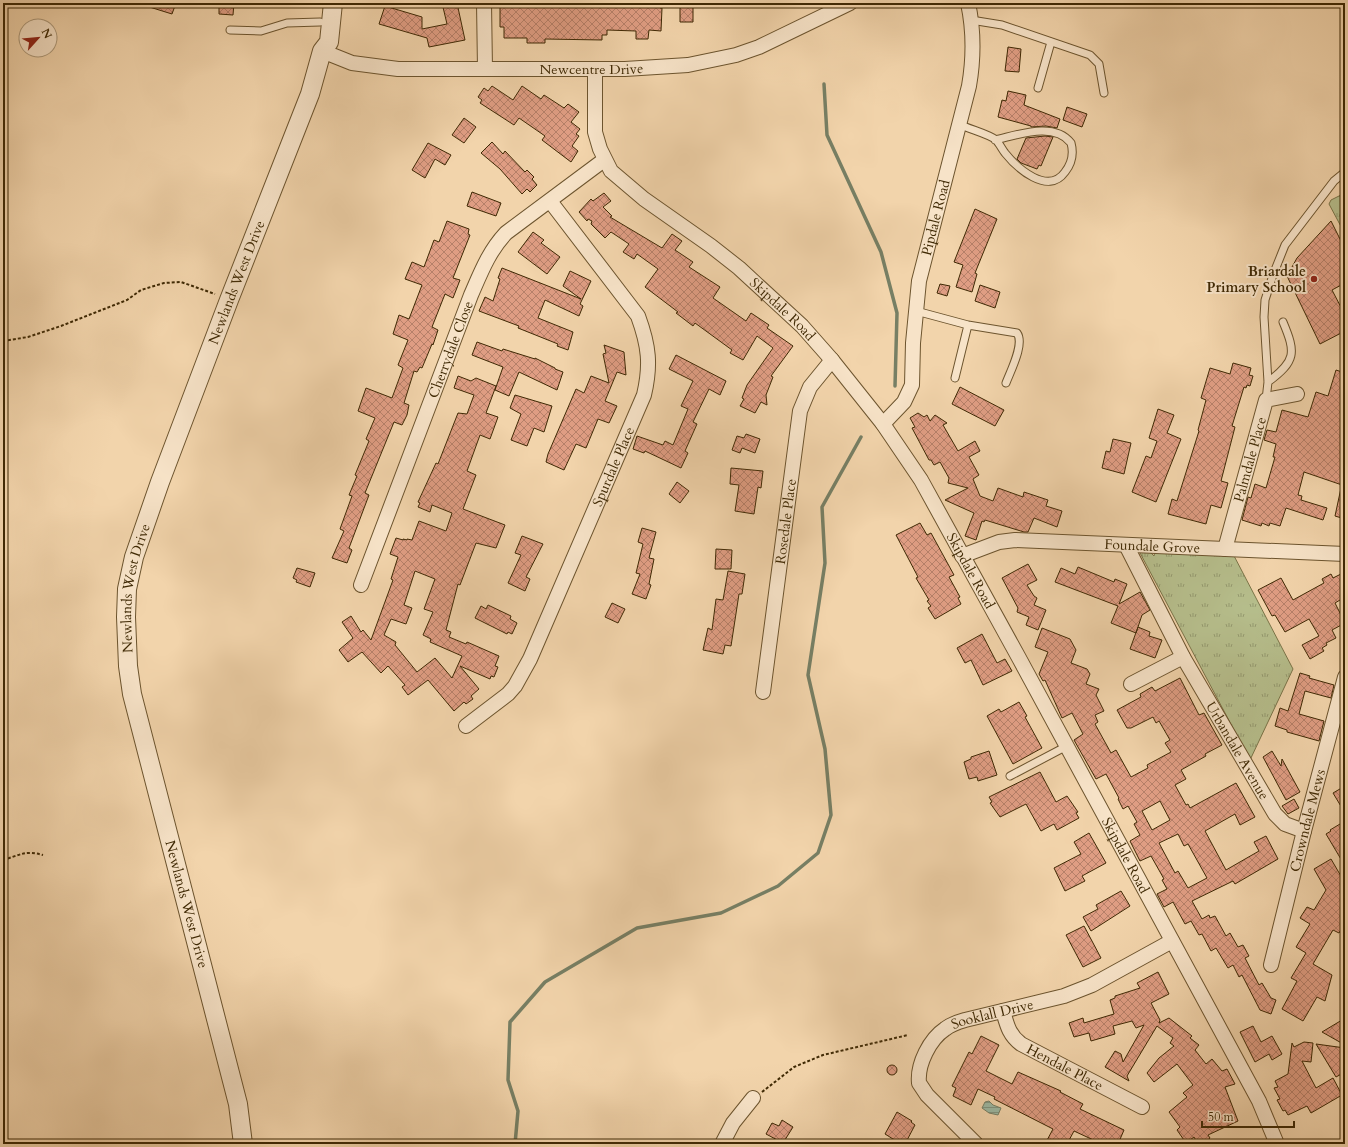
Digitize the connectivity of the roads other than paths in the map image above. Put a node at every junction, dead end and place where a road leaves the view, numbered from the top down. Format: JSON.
{"nodes":[{"id":1,"x":321,"y":3,"type":"edge"},
{"id":2,"x":333,"y":3,"type":"edge"},
{"id":3,"x":484,"y":3,"type":"edge"},
{"id":4,"x":850,"y":3,"type":"edge"},
{"id":5,"x":968,"y":3,"type":"edge"},
{"id":6,"x":971,"y":20,"type":"junction"},
{"id":7,"x":320,"y":22,"type":"junction"},
{"id":8,"x":230,"y":30,"type":"dead end"},
{"id":9,"x":1051,"y":42,"type":"junction"},
{"id":10,"x":322,"y":51,"type":"junction"},
{"id":11,"x":485,"y":69,"type":"junction"},
{"id":12,"x":595,"y":69,"type":"junction"},
{"id":13,"x":1038,"y":88,"type":"dead end"},
{"id":14,"x":1104,"y":93,"type":"dead end"},
{"id":15,"x":959,"y":124,"type":"junction"},
{"id":16,"x":995,"y":140,"type":"junction"},
{"id":17,"x":604,"y":160,"type":"junction"},
{"id":18,"x":1345,"y":172,"type":"edge"},
{"id":19,"x":550,"y":201,"type":"junction"},
{"id":20,"x":916,"y":310,"type":"junction"},
{"id":21,"x":1283,"y":322,"type":"dead end"},
{"id":22,"x":968,"y":325,"type":"junction"},
{"id":23,"x":832,"y":360,"type":"junction"},
{"id":24,"x":955,"y":378,"type":"dead end"},
{"id":25,"x":1268,"y":382,"type":"junction"},
{"id":26,"x":1006,"y":383,"type":"dead end"},
{"id":27,"x":1297,"y":394,"type":"dead end"},
{"id":28,"x":1266,"y":400,"type":"junction"},
{"id":29,"x":883,"y":424,"type":"junction"},
{"id":30,"x":1126,"y":545,"type":"junction"},
{"id":31,"x":1224,"y":549,"type":"junction"},
{"id":32,"x":1345,"y":554,"type":"edge"},
{"id":33,"x":962,"y":556,"type":"junction"},
{"id":34,"x":361,"y":585,"type":"dead end"},
{"id":35,"x":1183,"y":657,"type":"junction"},
{"id":36,"x":1345,"y":677,"type":"edge"},
{"id":37,"x":1131,"y":684,"type":"dead end"},
{"id":38,"x":763,"y":692,"type":"dead end"},
{"id":39,"x":466,"y":726,"type":"dead end"},
{"id":40,"x":1067,"y":746,"type":"junction"},
{"id":41,"x":1010,"y":776,"type":"dead end"},
{"id":42,"x":1304,"y":831,"type":"junction"},
{"id":43,"x":1172,"y":941,"type":"junction"},
{"id":44,"x":1271,"y":965,"type":"dead end"},
{"id":45,"x":1003,"y":1011,"type":"junction"},
{"id":46,"x":753,"y":1098,"type":"road end"},
{"id":47,"x":1142,"y":1107,"type":"dead end"},
{"id":48,"x":244,"y":1144,"type":"edge"},
{"id":49,"x":722,"y":1144,"type":"edge"},
{"id":50,"x":976,"y":1144,"type":"edge"},
{"id":51,"x":1277,"y":1144,"type":"edge"}],
"edges":[{"from":1,"to":7,"type":"street","name":"Newlands West Drive"},
{"from":2,"to":10,"type":"street","name":"Newlands West Drive"},
{"from":3,"to":11,"type":"street"},
{"from":4,"to":12,"type":"street","name":"Newcentre Drive"},
{"from":5,"to":6,"type":"street","name":"Pipdale Road"},
{"from":6,"to":9,"type":"lane"},
{"from":6,"to":15,"type":"street","name":"Pipdale Road"},
{"from":7,"to":8,"type":"lane"},
{"from":7,"to":10,"type":"street","name":"Newlands West Drive"},
{"from":9,"to":13,"type":"lane"},
{"from":9,"to":14,"type":"lane"},
{"from":10,"to":11,"type":"street","name":"Newcentre Drive"},
{"from":10,"to":48,"type":"street","name":"Newlands West Drive"},
{"from":11,"to":12,"type":"street","name":"Newcentre Drive"},
{"from":12,"to":17,"type":"street","name":"Skipdale Road"},
{"from":15,"to":16,"type":"lane"},
{"from":15,"to":20,"type":"street","name":"Pipdale Road"},
{"from":16,"to":16,"type":"lane"},
{"from":17,"to":19,"type":"street","name":"Cherrydale Close"},
{"from":17,"to":23,"type":"street","name":"Skipdale Road"},
{"from":18,"to":25,"type":"lane"},
{"from":19,"to":34,"type":"street","name":"Cherrydale Close"},
{"from":19,"to":39,"type":"street","name":"Spurdale Place"},
{"from":20,"to":22,"type":"lane"},
{"from":20,"to":29,"type":"street","name":"Pipdale Road"},
{"from":21,"to":25,"type":"lane"},
{"from":22,"to":24,"type":"lane"},
{"from":22,"to":26,"type":"lane"},
{"from":23,"to":29,"type":"street","name":"Skipdale Road"},
{"from":23,"to":38,"type":"street","name":"Rosedale Place"},
{"from":25,"to":28,"type":"lane"},
{"from":27,"to":28,"type":"street","name":"Palmdale Place"},
{"from":28,"to":31,"type":"street","name":"Palmdale Place"},
{"from":29,"to":33,"type":"street","name":"Skipdale Road"},
{"from":30,"to":31,"type":"street","name":"Foundale Grove"},
{"from":30,"to":33,"type":"street","name":"Foundale Grove"},
{"from":30,"to":35,"type":"street","name":"Urbandale Avenue"},
{"from":31,"to":32,"type":"street","name":"Foundale Grove"},
{"from":33,"to":40,"type":"street","name":"Skipdale Road"},
{"from":35,"to":37,"type":"street"},
{"from":35,"to":42,"type":"street","name":"Urbandale Avenue"},
{"from":36,"to":42,"type":"street","name":"Crowndale Mews"},
{"from":40,"to":41,"type":"lane"},
{"from":40,"to":43,"type":"street","name":"Skipdale Road"},
{"from":42,"to":44,"type":"street","name":"Crowndale Mews"},
{"from":43,"to":45,"type":"street","name":"Sooklall Drive"},
{"from":43,"to":51,"type":"street","name":"Skipdale Road"},
{"from":45,"to":47,"type":"street","name":"Hendale Place"},
{"from":45,"to":50,"type":"street","name":"Sooklall Drive"},
{"from":46,"to":49,"type":"street"}]}
